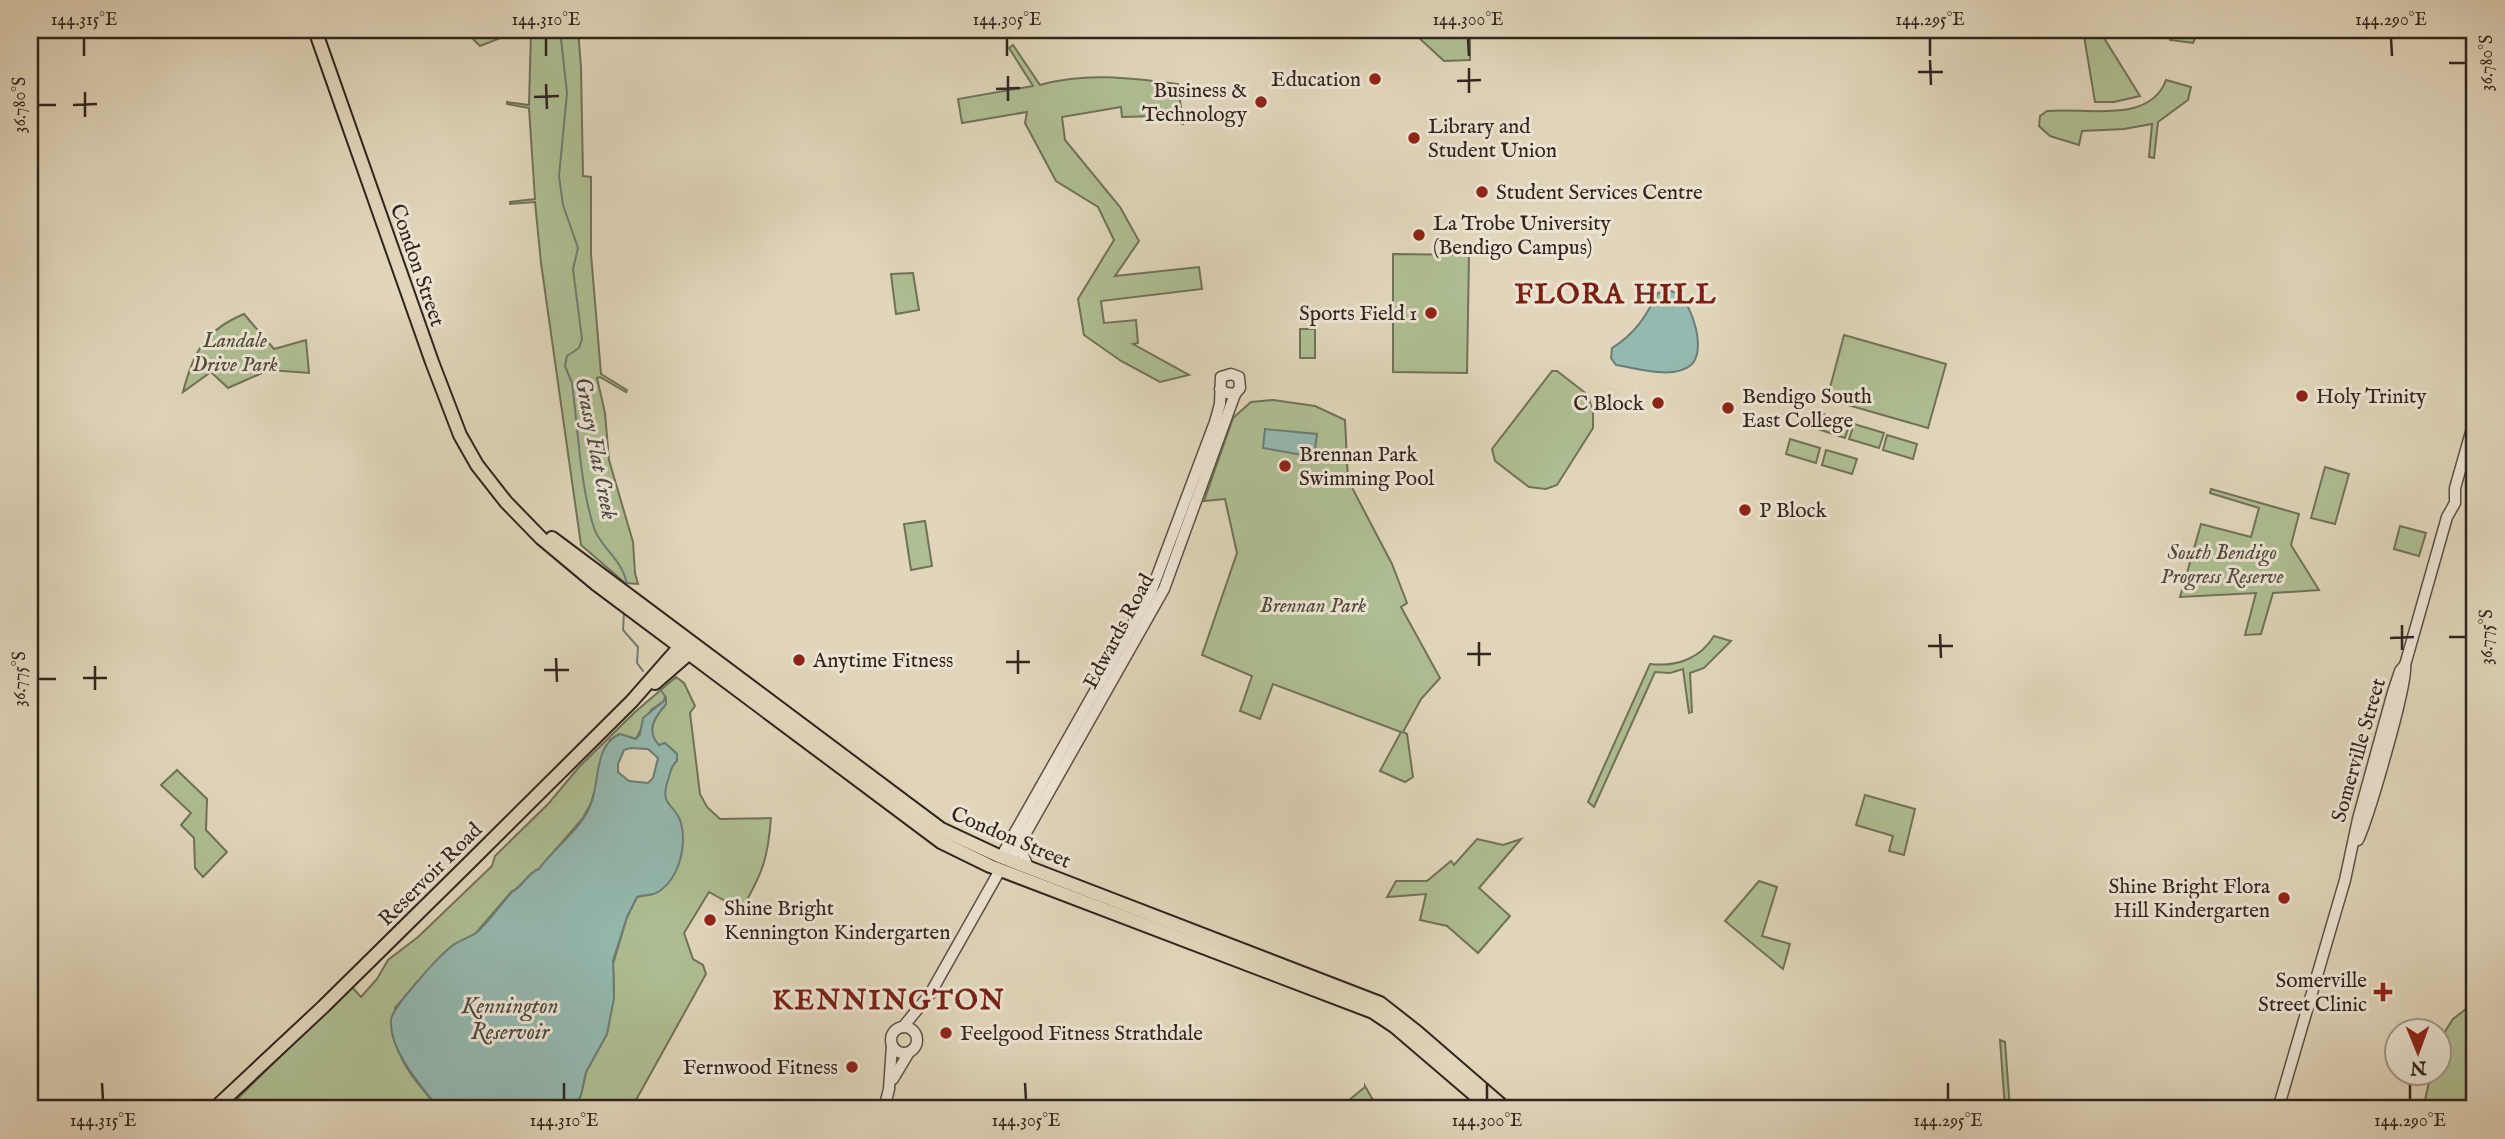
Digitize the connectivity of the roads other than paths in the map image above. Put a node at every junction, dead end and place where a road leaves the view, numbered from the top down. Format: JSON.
{"nodes":[{"id":1,"x":315,"y":30,"type":"edge"},
{"id":2,"x":1220,"y":389,"type":"junction"},
{"id":3,"x":1235,"y":394,"type":"junction"},
{"id":4,"x":2475,"y":418,"type":"edge"},
{"id":5,"x":689,"y":650,"type":"junction"},
{"id":6,"x":1027,"y":832,"type":"junction"},
{"id":7,"x":1004,"y":863,"type":"junction"},
{"id":8,"x":1028,"y":867,"type":"junction"},
{"id":9,"x":1114,"y":901,"type":"junction"},
{"id":10,"x":1140,"y":922,"type":"junction"},
{"id":11,"x":1292,"y":974,"type":"junction"},
{"id":12,"x":930,"y":994,"type":"junction"},
{"id":13,"x":903,"y":1027,"type":"junction"},
{"id":14,"x":917,"y":1037,"type":"junction"},
{"id":15,"x":892,"y":1045,"type":"junction"},
{"id":16,"x":908,"y":1054,"type":"junction"},
{"id":17,"x":254,"y":1074,"type":"junction"},
{"id":18,"x":889,"y":1089,"type":"junction"},
{"id":19,"x":214,"y":1109,"type":"edge"},
{"id":20,"x":223,"y":1109,"type":"edge"},
{"id":21,"x":884,"y":1109,"type":"edge"},
{"id":22,"x":1491,"y":1109,"type":"edge"},
{"id":23,"x":1506,"y":1109,"type":"edge"},
{"id":24,"x":2278,"y":1109,"type":"edge"}],
"edges":[{"from":1,"to":5,"type":"main road","name":"Condon Street"},
{"from":2,"to":3,"type":"street"},
{"from":2,"to":3,"type":"street"},
{"from":2,"to":7,"type":"street","name":"Edwards Road"},
{"from":3,"to":6,"type":"street","name":"Edwards Road"},
{"from":4,"to":24,"type":"street","name":"Somerville Street"},
{"from":5,"to":7,"type":"main road","name":"Condon Street"},
{"from":5,"to":17,"type":"main road","name":"Reservoir Road"},
{"from":6,"to":7,"type":"street","name":"Edwards Road"},
{"from":6,"to":8,"type":"street"},
{"from":7,"to":8,"type":"main road","name":"Condon Street"},
{"from":7,"to":10,"type":"main road","name":"Condon Street"},
{"from":7,"to":12,"type":"street","name":"Edwards Road"},
{"from":8,"to":9,"type":"main road","name":"Condon Street"},
{"from":9,"to":10,"type":"main road"},
{"from":9,"to":11,"type":"main road","name":"Condon Street"},
{"from":10,"to":11,"type":"main road","name":"Condon Street"},
{"from":11,"to":22,"type":"main road","name":"Condon Street"},
{"from":11,"to":23,"type":"main road","name":"Condon Street"},
{"from":12,"to":13,"type":"street","name":"Edwards Road"},
{"from":12,"to":14,"type":"street","name":"Edwards Road"},
{"from":13,"to":14,"type":"street"},
{"from":13,"to":15,"type":"street"},
{"from":14,"to":16,"type":"street"},
{"from":15,"to":16,"type":"street"},
{"from":15,"to":18,"type":"street"},
{"from":16,"to":18,"type":"street"},
{"from":17,"to":19,"type":"main road","name":"Reservoir Road"},
{"from":17,"to":20,"type":"main road","name":"Reservoir Road"},
{"from":18,"to":21,"type":"street"}]}
